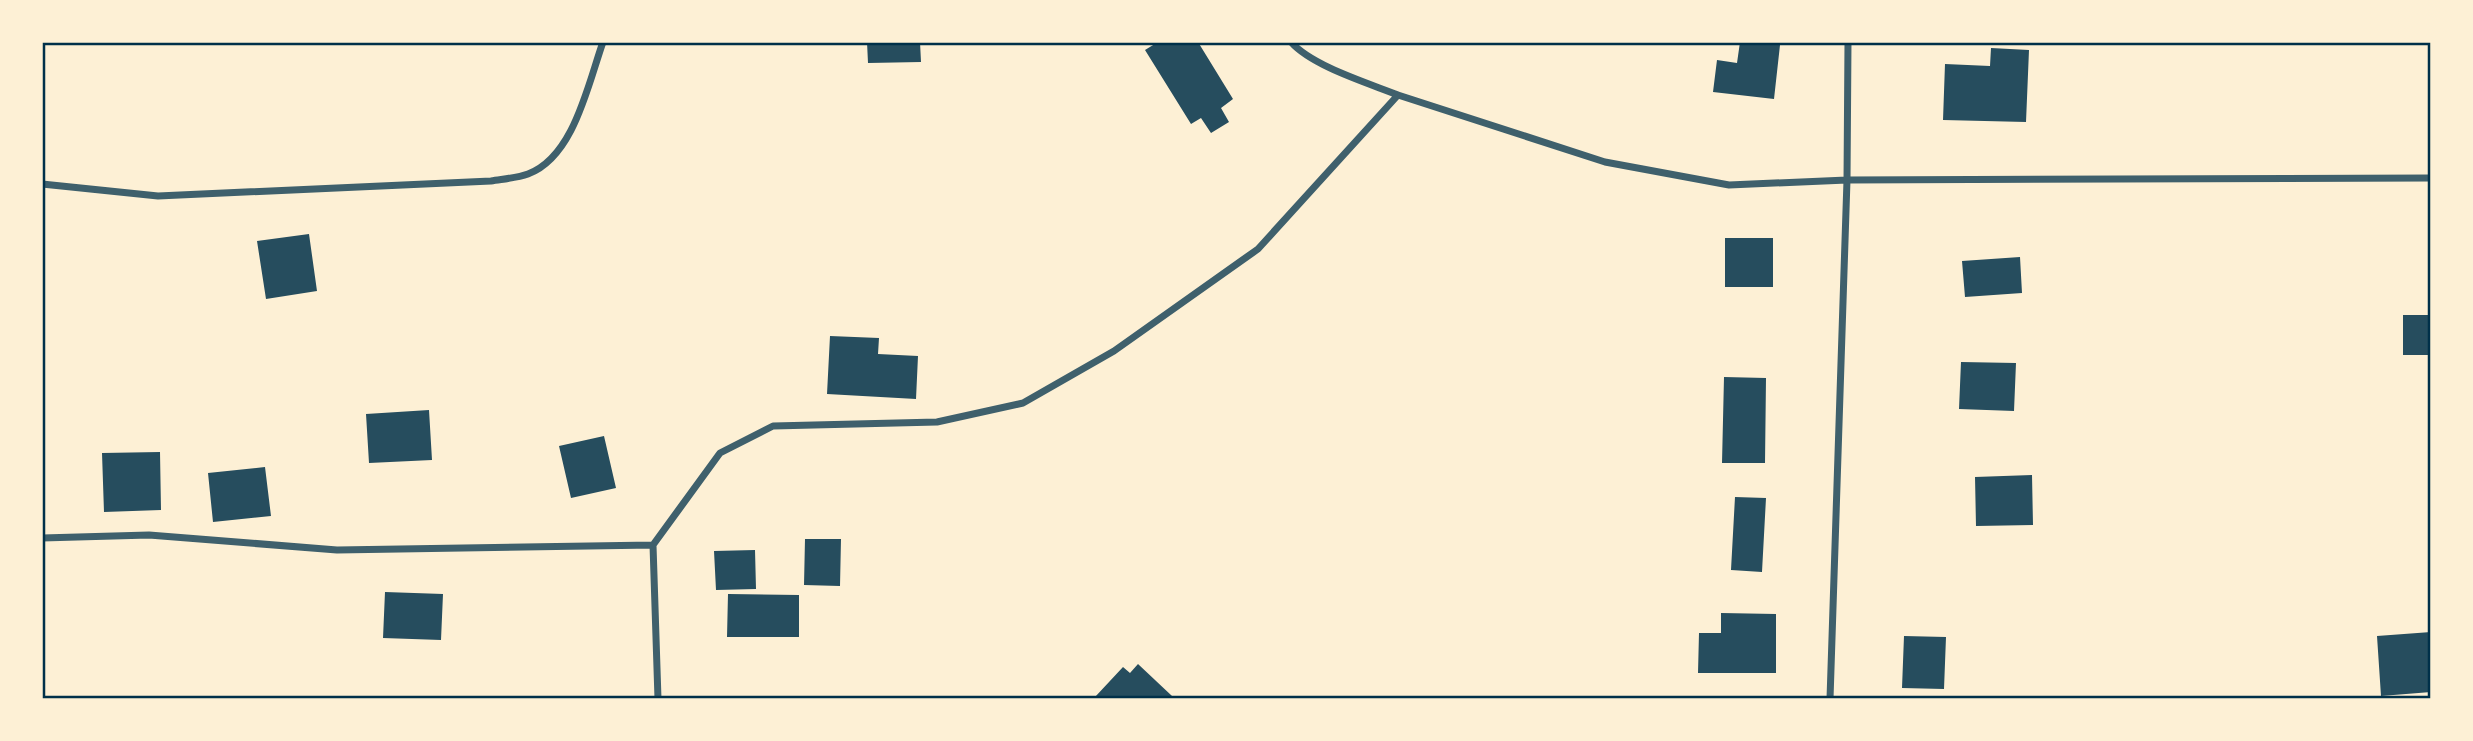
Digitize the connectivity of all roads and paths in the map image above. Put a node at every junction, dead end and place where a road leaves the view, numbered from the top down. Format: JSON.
{"nodes":[{"id":1,"x":603,"y":42,"type":"edge"},
{"id":2,"x":1291,"y":42,"type":"edge"},
{"id":3,"x":1848,"y":42,"type":"edge"},
{"id":4,"x":1398,"y":95,"type":"junction"},
{"id":5,"x":2431,"y":178,"type":"edge"},
{"id":6,"x":1847,"y":180,"type":"junction"},
{"id":7,"x":42,"y":184,"type":"edge"},
{"id":8,"x":42,"y":538,"type":"edge"},
{"id":9,"x":653,"y":545,"type":"junction"},
{"id":10,"x":658,"y":699,"type":"edge"},
{"id":11,"x":1830,"y":699,"type":"edge"}],
"edges":[{"from":1,"to":7,"type":"street"},
{"from":2,"to":4,"type":"street"},
{"from":3,"to":6,"type":"street"},
{"from":4,"to":6,"type":"street"},
{"from":4,"to":9,"type":"street"},
{"from":5,"to":6,"type":"street"},
{"from":6,"to":11,"type":"street"},
{"from":8,"to":9,"type":"street"},
{"from":9,"to":10,"type":"street"}]}
